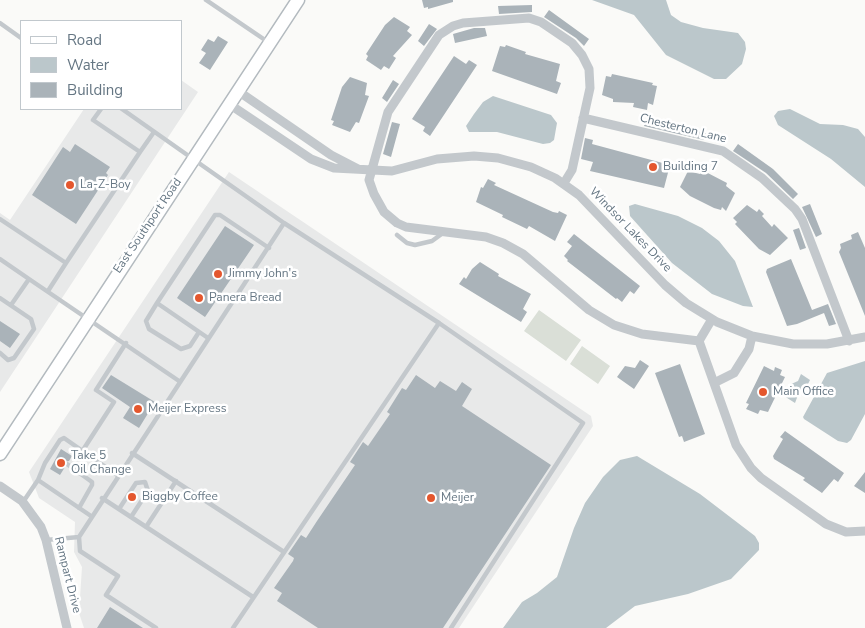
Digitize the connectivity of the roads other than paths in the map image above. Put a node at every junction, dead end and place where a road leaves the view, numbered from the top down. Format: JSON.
{"nodes":[{"id":1,"x":206,"y":0,"type":"edge"},
{"id":2,"x":298,"y":0,"type":"edge"},
{"id":3,"x":0,"y":23,"type":"edge"},
{"id":4,"x":20,"y":37,"type":"edge"},
{"id":5,"x":270,"y":43,"type":"junction"},
{"id":6,"x":238,"y":91,"type":"junction"},
{"id":7,"x":229,"y":104,"type":"junction"},
{"id":8,"x":100,"y":110,"type":"edge"},
{"id":9,"x":123,"y":110,"type":"edge"},
{"id":10,"x":583,"y":118,"type":"junction"},
{"id":11,"x":154,"y":132,"type":"junction"},
{"id":12,"x":140,"y":152,"type":"junction"},
{"id":13,"x":193,"y":159,"type":"junction"},
{"id":14,"x":371,"y":172,"type":"junction"},
{"id":15,"x":564,"y":184,"type":"junction"},
{"id":16,"x":0,"y":219,"type":"edge"},
{"id":17,"x":284,"y":223,"type":"junction"},
{"id":18,"x":444,"y":232,"type":"junction"},
{"id":19,"x":396,"y":235,"type":"dead end"},
{"id":20,"x":269,"y":248,"type":"junction"},
{"id":21,"x":0,"y":259,"type":"edge"},
{"id":22,"x":66,"y":263,"type":"junction"},
{"id":23,"x":29,"y":279,"type":"junction"},
{"id":24,"x":48,"y":292,"type":"junction"},
{"id":25,"x":0,"y":298,"type":"edge"},
{"id":26,"x":157,"y":303,"type":"junction"},
{"id":27,"x":11,"y":305,"type":"junction"},
{"id":28,"x":88,"y":317,"type":"junction"},
{"id":29,"x":712,"y":320,"type":"junction"},
{"id":30,"x":438,"y":323,"type":"junction"},
{"id":31,"x":199,"y":332,"type":"junction"},
{"id":32,"x":752,"y":336,"type":"junction"},
{"id":33,"x":865,"y":337,"type":"edge"},
{"id":34,"x":208,"y":338,"type":"junction"},
{"id":35,"x":850,"y":340,"type":"junction"},
{"id":36,"x":699,"y":341,"type":"junction"},
{"id":37,"x":126,"y":344,"type":"junction"},
{"id":38,"x":0,"y":353,"type":"edge"},
{"id":39,"x":179,"y":381,"type":"junction"},
{"id":40,"x":714,"y":383,"type":"junction"},
{"id":41,"x":83,"y":450,"type":"junction"},
{"id":42,"x":132,"y":452,"type":"junction"},
{"id":43,"x":0,"y":454,"type":"edge"},
{"id":44,"x":51,"y":454,"type":"junction"},
{"id":45,"x":57,"y":458,"type":"dead end"},
{"id":46,"x":67,"y":464,"type":"dead end"},
{"id":47,"x":117,"y":475,"type":"junction"},
{"id":48,"x":38,"y":480,"type":"junction"},
{"id":49,"x":176,"y":481,"type":"junction"},
{"id":50,"x":0,"y":486,"type":"edge"},
{"id":51,"x":102,"y":498,"type":"junction"},
{"id":52,"x":23,"y":502,"type":"junction"},
{"id":53,"x":79,"y":508,"type":"junction"},
{"id":54,"x":119,"y":509,"type":"junction"},
{"id":55,"x":91,"y":516,"type":"junction"},
{"id":56,"x":131,"y":517,"type":"junction"},
{"id":57,"x":146,"y":527,"type":"junction"},
{"id":58,"x":865,"y":531,"type":"edge"},
{"id":59,"x":79,"y":537,"type":"junction"},
{"id":60,"x":46,"y":540,"type":"junction"},
{"id":61,"x":284,"y":552,"type":"junction"},
{"id":62,"x":253,"y":597,"type":"junction"},
{"id":63,"x":67,"y":628,"type":"edge"},
{"id":64,"x":156,"y":628,"type":"edge"},
{"id":65,"x":233,"y":628,"type":"edge"},
{"id":66,"x":450,"y":628,"type":"edge"}],
"edges":[{"from":1,"to":5,"type":"lane"},
{"from":2,"to":5,"type":"main road","name":"East Southport Road"},
{"from":3,"to":4,"type":"lane"},
{"from":5,"to":6,"type":"main road","name":"East Southport Road"},
{"from":6,"to":7,"type":"main road","name":"East Southport Road"},
{"from":6,"to":14,"type":"street","name":"Windsor Lakes Drive"},
{"from":7,"to":13,"type":"main road","name":"East Southport Road"},
{"from":7,"to":14,"type":"street","name":"Windsor Lakes Drive"},
{"from":8,"to":12,"type":"lane"},
{"from":9,"to":11,"type":"lane"},
{"from":10,"to":14,"type":"street"},
{"from":10,"to":15,"type":"street"},
{"from":10,"to":35,"type":"street","name":"Chesterton Lane"},
{"from":11,"to":12,"type":"lane"},
{"from":11,"to":13,"type":"lane"},
{"from":12,"to":22,"type":"lane"},
{"from":13,"to":17,"type":"lane"},
{"from":13,"to":28,"type":"main road","name":"East Southport Road"},
{"from":14,"to":15,"type":"street","name":"Windsor Lakes Drive"},
{"from":14,"to":18,"type":"street"},
{"from":15,"to":29,"type":"street","name":"Windsor Lakes Drive"},
{"from":16,"to":22,"type":"lane"},
{"from":17,"to":20,"type":"lane"},
{"from":17,"to":30,"type":"lane"},
{"from":18,"to":19,"type":"lane"},
{"from":18,"to":36,"type":"street"},
{"from":20,"to":26,"type":"lane"},
{"from":20,"to":34,"type":"lane"},
{"from":21,"to":23,"type":"lane"},
{"from":22,"to":24,"type":"lane"},
{"from":23,"to":24,"type":"lane"},
{"from":23,"to":27,"type":"lane"},
{"from":24,"to":28,"type":"lane"},
{"from":25,"to":27,"type":"lane"},
{"from":26,"to":31,"type":"lane"},
{"from":26,"to":31,"type":"lane"},
{"from":27,"to":38,"type":"lane"},
{"from":28,"to":37,"type":"lane"},
{"from":28,"to":43,"type":"main road","name":"East Southport Road"},
{"from":29,"to":32,"type":"street","name":"Windsor Lakes Drive"},
{"from":29,"to":36,"type":"street"},
{"from":30,"to":61,"type":"lane"},
{"from":30,"to":66,"type":"lane"},
{"from":31,"to":34,"type":"lane"},
{"from":32,"to":35,"type":"street","name":"Windsor Lakes Drive"},
{"from":32,"to":40,"type":"street"},
{"from":33,"to":35,"type":"street","name":"Windsor Lakes Drive"},
{"from":34,"to":39,"type":"lane"},
{"from":36,"to":40,"type":"street"},
{"from":37,"to":39,"type":"lane"},
{"from":37,"to":41,"type":"lane"},
{"from":39,"to":42,"type":"lane"},
{"from":40,"to":58,"type":"street"},
{"from":41,"to":44,"type":"lane"},
{"from":41,"to":47,"type":"lane"},
{"from":42,"to":47,"type":"lane"},
{"from":42,"to":49,"type":"lane"},
{"from":44,"to":45,"type":"lane"},
{"from":44,"to":48,"type":"lane"},
{"from":46,"to":53,"type":"lane"},
{"from":47,"to":51,"type":"lane"},
{"from":48,"to":52,"type":"lane"},
{"from":48,"to":53,"type":"lane"},
{"from":49,"to":57,"type":"lane"},
{"from":49,"to":61,"type":"lane"},
{"from":50,"to":52,"type":"street","name":"Rampart Drive"},
{"from":51,"to":54,"type":"lane"},
{"from":51,"to":55,"type":"lane"},
{"from":52,"to":60,"type":"street","name":"Rampart Drive"},
{"from":53,"to":55,"type":"lane"},
{"from":54,"to":56,"type":"lane"},
{"from":54,"to":56,"type":"lane"},
{"from":55,"to":59,"type":"lane"},
{"from":56,"to":57,"type":"lane"},
{"from":57,"to":62,"type":"lane"},
{"from":59,"to":60,"type":"lane"},
{"from":59,"to":64,"type":"lane"},
{"from":60,"to":63,"type":"street","name":"Rampart Drive"},
{"from":61,"to":62,"type":"lane"},
{"from":62,"to":65,"type":"lane"}]}
